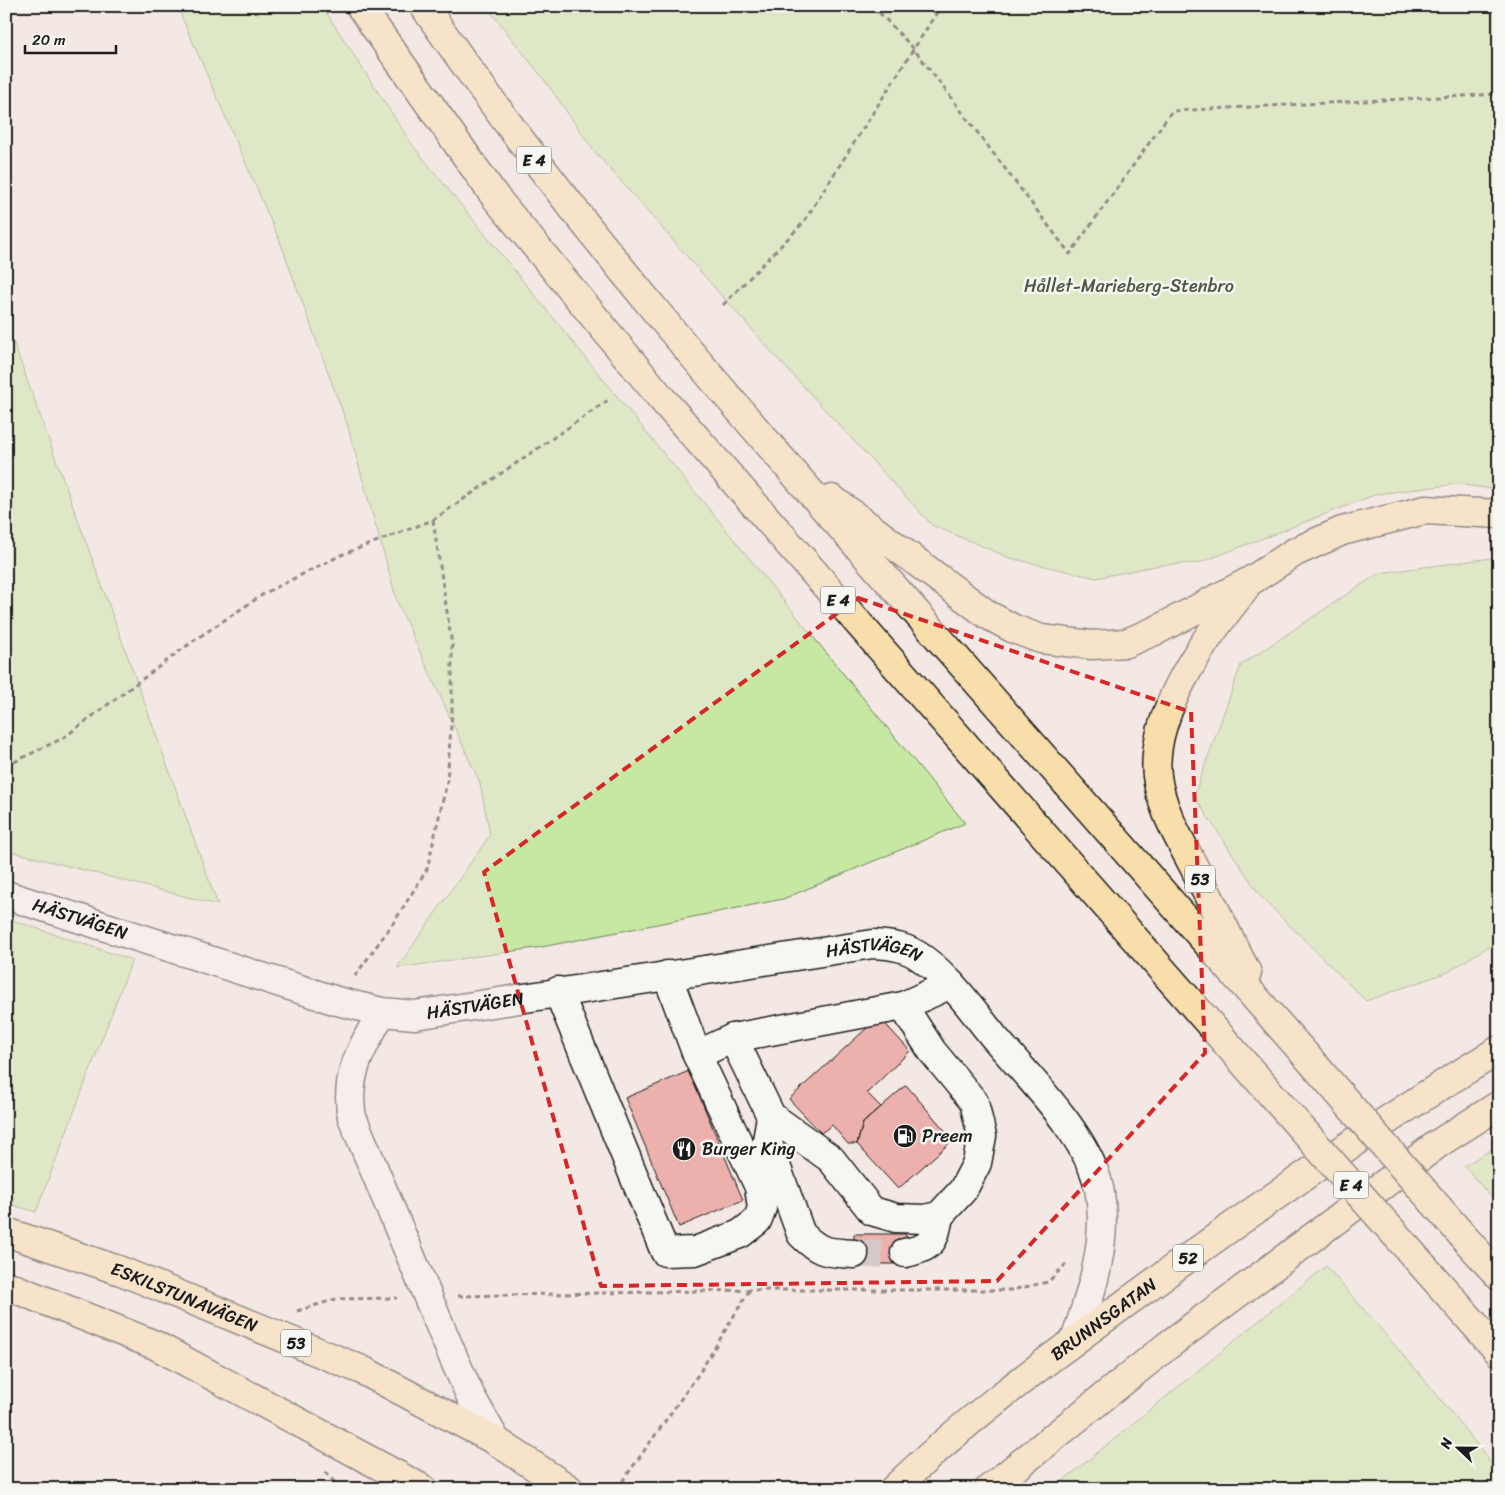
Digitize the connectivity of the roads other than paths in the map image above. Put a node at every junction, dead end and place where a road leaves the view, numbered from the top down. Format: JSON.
{"nodes":[{"id":1,"x":360,"y":6,"type":"edge"},
{"id":2,"x":424,"y":6,"type":"edge"},
{"id":3,"x":785,"y":463,"type":"junction"},
{"id":4,"x":1499,"y":514,"type":"edge"},
{"id":5,"x":1252,"y":580,"type":"junction"},
{"id":6,"x":6,"y":895,"type":"edge"},
{"id":7,"x":667,"y":975,"type":"junction"},
{"id":8,"x":951,"y":984,"type":"junction"},
{"id":9,"x":558,"y":991,"type":"junction"},
{"id":10,"x":903,"y":1006,"type":"junction"},
{"id":11,"x":1264,"y":1008,"type":"junction"},
{"id":12,"x":382,"y":1012,"type":"junction"},
{"id":13,"x":734,"y":1038,"type":"junction"},
{"id":14,"x":1499,"y":1050,"type":"edge"},
{"id":15,"x":697,"y":1055,"type":"junction"},
{"id":16,"x":1499,"y":1105,"type":"edge"},
{"id":17,"x":771,"y":1116,"type":"junction"},
{"id":18,"x":939,"y":1216,"type":"junction"},
{"id":19,"x":6,"y":1232,"type":"edge"},
{"id":20,"x":905,"y":1253,"type":"tunnel mouth"},
{"id":21,"x":854,"y":1254,"type":"tunnel mouth"},
{"id":22,"x":1499,"y":1276,"type":"edge"},
{"id":23,"x":6,"y":1285,"type":"edge"},
{"id":24,"x":1075,"y":1340,"type":"junction"},
{"id":25,"x":1499,"y":1352,"type":"edge"},
{"id":26,"x":496,"y":1441,"type":"junction"},
{"id":27,"x":423,"y":1489,"type":"edge"},
{"id":28,"x":568,"y":1489,"type":"edge"},
{"id":29,"x":894,"y":1489,"type":"edge"},
{"id":30,"x":989,"y":1489,"type":"edge"}],
"edges":[{"from":1,"to":25,"type":"main road","number":"E 4","bridge":true},
{"from":2,"to":3,"type":"main road","number":"E 4"},
{"from":3,"to":5,"type":"main road"},
{"from":3,"to":11,"type":"main road","number":"E 4"},
{"from":4,"to":5,"type":"main road","number":"53"},
{"from":5,"to":11,"type":"main road","number":"53"},
{"from":6,"to":12,"type":"street","name":"HÄSTVÄGEN"},
{"from":7,"to":8,"type":"street","name":"HÄSTVÄGEN"},
{"from":7,"to":9,"type":"street","name":"HÄSTVÄGEN"},
{"from":7,"to":15,"type":"street"},
{"from":8,"to":10,"type":"street"},
{"from":8,"to":24,"type":"street","name":"HÄSTVÄGEN"},
{"from":9,"to":12,"type":"street","name":"HÄSTVÄGEN"},
{"from":9,"to":15,"type":"street"},
{"from":10,"to":13,"type":"street"},
{"from":10,"to":18,"type":"street"},
{"from":11,"to":22,"type":"main road","number":"E 4","bridge":true},
{"from":12,"to":26,"type":"street"},
{"from":13,"to":15,"type":"street"},
{"from":13,"to":17,"type":"street"},
{"from":14,"to":24,"type":"main road","name":"BRUNNSGATAN","number":"52"},
{"from":16,"to":30,"type":"main road"},
{"from":17,"to":18,"type":"street"},
{"from":17,"to":21,"type":"street"},
{"from":18,"to":20,"type":"street"},
{"from":19,"to":26,"type":"main road","name":"ESKILSTUNAVÄGEN","number":"53"},
{"from":23,"to":27,"type":"main road"},
{"from":24,"to":29,"type":"main road","name":"BRUNNSGATAN","number":"52"},
{"from":26,"to":28,"type":"main road","name":"ESKILSTUNAVÄGEN","number":"53"}]}
